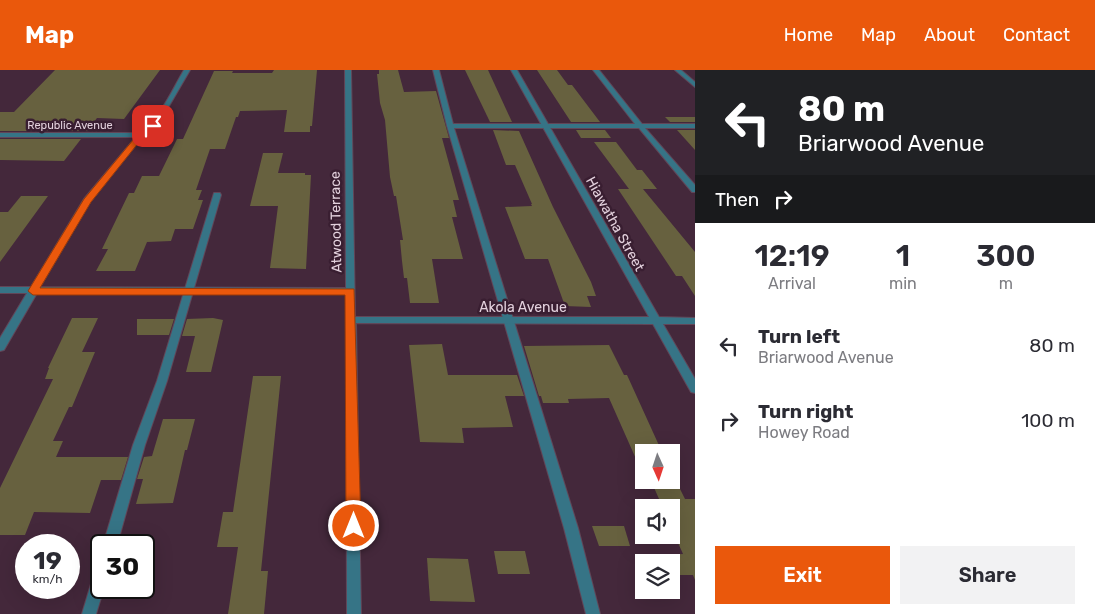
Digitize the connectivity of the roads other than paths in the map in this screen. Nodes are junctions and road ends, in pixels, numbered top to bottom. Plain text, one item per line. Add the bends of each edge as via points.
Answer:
1 (187, 70) edge
2 (348, 70) edge
3 (436, 70) edge
4 (514, 70) edge
5 (596, 70) edge
6 (678, 70) edge
7 (695, 86) edge
8 (545, 125) junction
9 (450, 126) junction
10 (641, 126) junction
11 (695, 126) edge
12 (0, 135) edge
13 (140, 135) junction
14 (695, 190) edge
15 (218, 195) dead end
16 (0, 290) edge
17 (33, 291) junction
18 (190, 291) junction
19 (350, 291) junction
20 (351, 320) junction
21 (508, 320) junction
22 (656, 321) junction
23 (695, 321) edge
24 (0, 347) edge
25 (695, 389) edge
26 (113, 534) edge
27 (94, 599) edge
28 (89, 614) edge
29 (354, 614) edge
30 (593, 614) edge

1 - 13 street via 160,117
2 - 19 street, Atwood Terrace
3 - 9 street
4 - 8 street, Hiawatha Street
5 - 10 street
6 - 7 street
8 - 9 street
8 - 10 street
8 - 22 street, Hiawatha Street
9 - 21 street
10 - 11 street
10 - 14 street
12 - 13 street, Republic Avenue
13 - 17 street via 87,201
15 - 18 street
16 - 17 street
17 - 18 street
17 - 24 street
18 - 19 street
18 - 26 street
19 - 20 street, Atwood Terrace
20 - 21 street, Akola Avenue
20 - 29 street, Atwood Terrace
21 - 22 street, Akola Avenue
21 - 30 street via 571,528
22 - 23 street, Akola Avenue
22 - 25 street, Hiawatha Street
27 - 28 street

